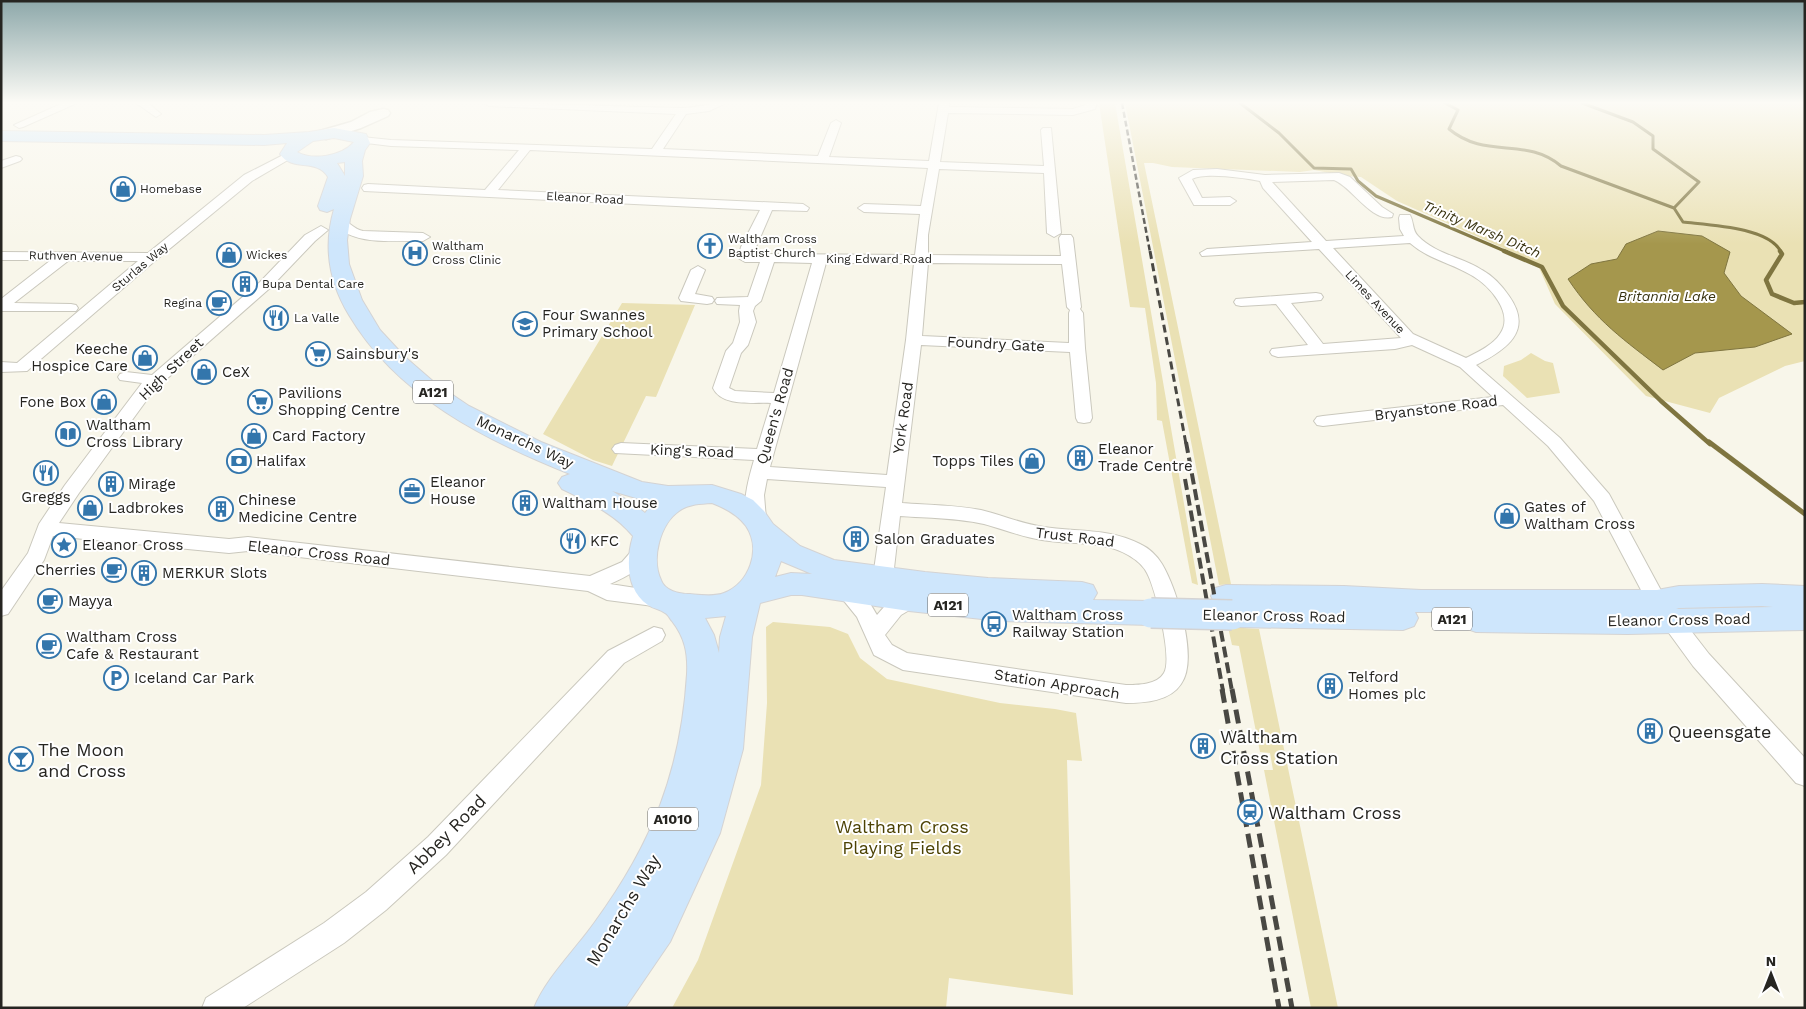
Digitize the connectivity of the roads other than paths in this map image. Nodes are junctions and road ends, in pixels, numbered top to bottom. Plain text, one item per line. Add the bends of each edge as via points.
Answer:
1 (278, 150) edge
2 (291, 150) edge
3 (350, 150) edge
4 (357, 150) edge
5 (524, 150) edge
6 (607, 150) edge
7 (826, 150) edge
8 (936, 150) edge
9 (1048, 150) edge
10 (656, 152) joint
11 (288, 154) junction
12 (16, 160) dead end
13 (822, 160) junction
14 (315, 161) junction
15 (1, 165) edge
16 (934, 165) junction
17 (1049, 170) junction
18 (262, 171) junction
19 (1265, 179) junction
20 (368, 188) dead end
21 (488, 194) junction
22 (1230, 201) dead end
23 (768, 206) junction
24 (803, 208) dead end
25 (864, 208) dead end
26 (927, 210) junction
27 (1387, 214) dead end
28 (1405, 218) dead end
29 (330, 226) junction
30 (923, 235) joint
31 (363, 236) junction
32 (423, 238) dead end
33 (1412, 239) junction
34 (1323, 245) junction
35 (337, 249) junction
36 (1207, 253) dead end
37 (1, 256) edge
38 (65, 256) junction
39 (151, 257) junction
40 (922, 258) junction
41 (768, 259) junction
42 (820, 259) junction
43 (1069, 260) junction
44 (698, 270) dead end
45 (1316, 297) dead end
46 (1280, 300) junction
47 (754, 301) junction
48 (1241, 302) dead end
49 (1, 306) edge
50 (71, 308) dead end
51 (914, 340) junction
52 (1412, 340) junction
53 (1077, 348) junction
54 (1318, 348) junction
55 (1278, 352) dead end
56 (1466, 364) junction
57 (1, 367) edge
58 (126, 377) dead end
59 (156, 380) junction
60 (781, 398) junction
61 (1507, 400) junction
62 (1084, 418) dead end
63 (1323, 421) dead end
64 (620, 448) dead end
65 (762, 463) junction
66 (894, 482) junction
67 (689, 495) junction
68 (891, 509) junction
69 (759, 525) junction
70 (46, 529) junction
71 (646, 544) junction
72 (883, 577) junction
73 (592, 584) junction
74 (846, 591) junction
75 (747, 595) junction
76 (1805, 597) edge
77 (908, 600) junction
78 (669, 602) junction
79 (1155, 604) junction
80 (1, 608) edge
81 (1664, 611) junction
82 (1805, 618) edge
83 (874, 633) junction
84 (654, 635) dead end
85 (1805, 775) edge
86 (216, 1008) edge
87 (555, 1008) edge
88 (598, 1008) edge

1 - 11 main road
2 - 11 main road
3 - 14 main road via 342,156
4 - 29 main road, Monarchs Way / A121 via 353,164 355,174
5 - 21 street
6 - 10 street
7 - 13 street
8 - 16 street
9 - 17 street
10 - 13 street
11 - 14 main road via 300,161
11 - 18 street, Sturlas Way
12 - 15 street
13 - 16 street
14 - 18 street, Sturlas Way
14 - 29 main road, Monarchs Way / A121 via 331,167 337,177
16 - 17 street
16 - 26 street
17 - 43 street via 1060,236
18 - 39 street, Sturlas Way via 210,206
19 - 22 street via 1217,173 1193,174 1185,178 1198,202
19 - 27 street via 1335,176 1346,180 1378,210
19 - 34 street, Limes Avenue
20 - 21 street, Eleanor Road
21 - 23 street, Eleanor Road
23 - 24 street, Eleanor Road
23 - 41 street, King Edward Road via 745,258
25 - 26 street
26 - 30 street
28 - 33 street via 1405,228
29 - 31 street
29 - 35 main road, Monarchs Way / A121
29 - 59 street, High Street via 310,238 265,286
29 - 71 main road, Monarchs Way / A121 via 322,265 326,286 346,327 389,381 426,409 485,444 621,506 637,520
30 - 40 street
31 - 32 street
31 - 35 street
33 - 34 street
33 - 56 street via 1432,252 1478,272 1496,289 1510,310 1512,322 1505,340
34 - 36 street
34 - 52 street, Limes Avenue
35 - 67 main road, Monarchs Way / A121 via 344,284 353,305 379,343 410,375 443,400 509,438 594,474 653,494
37 - 38 street, Ruthven Avenue
38 - 39 street, Ruthven Avenue
38 - 49 street
39 - 57 street, Sturlas Way via 21,368
40 - 42 street, King Edward Road
40 - 43 street, King Edward Road
40 - 51 street, York Road
41 - 42 street, King Edward Road
41 - 47 street
42 - 60 street, Queen's Road
43 - 53 street
44 - 47 street via 686,298
45 - 46 street
46 - 48 street
46 - 54 street
47 - 60 street via 746,309 748,322 721,388 733,396
49 - 50 street
51 - 53 street, Foundry Gate
51 - 66 street, York Road
52 - 54 street
52 - 56 street, Limes Avenue
53 - 62 street
54 - 55 street
56 - 61 street, Limes Avenue
58 - 59 street
59 - 70 street, High Street
60 - 65 street, Queen's Road
61 - 63 street, Bryanstone Road
61 - 81 street, Bryanstone Road via 1554,442 1602,498
64 - 65 street, King's Road
65 - 66 street, Queen's Road
65 - 69 street via 755,495
66 - 68 street, York Road
67 - 69 main road via 712,494 729,499 744,507
67 - 71 main road via 667,505 654,521
68 - 72 street, York Road
68 - 79 street, Trust Road via 980,517 1045,534 1122,544 1153,565 1160,578
69 - 72 main road, Eleanor Cross Road / A121 via 790,552 830,570
69 - 75 main road via 768,548 766,568
70 - 73 street, Eleanor Cross Road via 200,544 248,544 313,550
70 - 80 street, High Street via 37,555
71 - 73 street via 629,567
71 - 78 main road via 644,578 653,593
72 - 79 main road, Eleanor Cross Road / A121
73 - 78 street, Eleanor Cross Road via 607,592
74 - 75 main road, Eleanor Cross Road / A121 via 791,584
74 - 77 main road, Eleanor Cross Road / A121
74 - 83 street, Station Approach via 861,605
75 - 78 main road via 732,603 712,606
75 - 88 main road, Monarchs Way / A1010 via 736,637 726,749 701,833 656,928
76 - 81 main road, Eleanor Cross Road / A121 via 1697,597
77 - 79 main road, Eleanor Cross Road / A121 via 1000,609
77 - 83 street via 894,610
78 - 87 main road, Monarchs Way / A1010 via 696,628 701,643 703,672 693,761 672,822 648,875 593,962
79 - 81 main road, Eleanor Cross Road / A121, bridge via 1539,621
79 - 83 street, Station Approach via 1177,650 1178,664 1174,677 1148,694 1126,694 902,661 884,651
81 - 82 main road, Eleanor Cross Road / A121
81 - 85 street, Bryanstone Road via 1702,660
84 - 86 street, Abbey Road via 616,657 437,846 376,901 318,944

